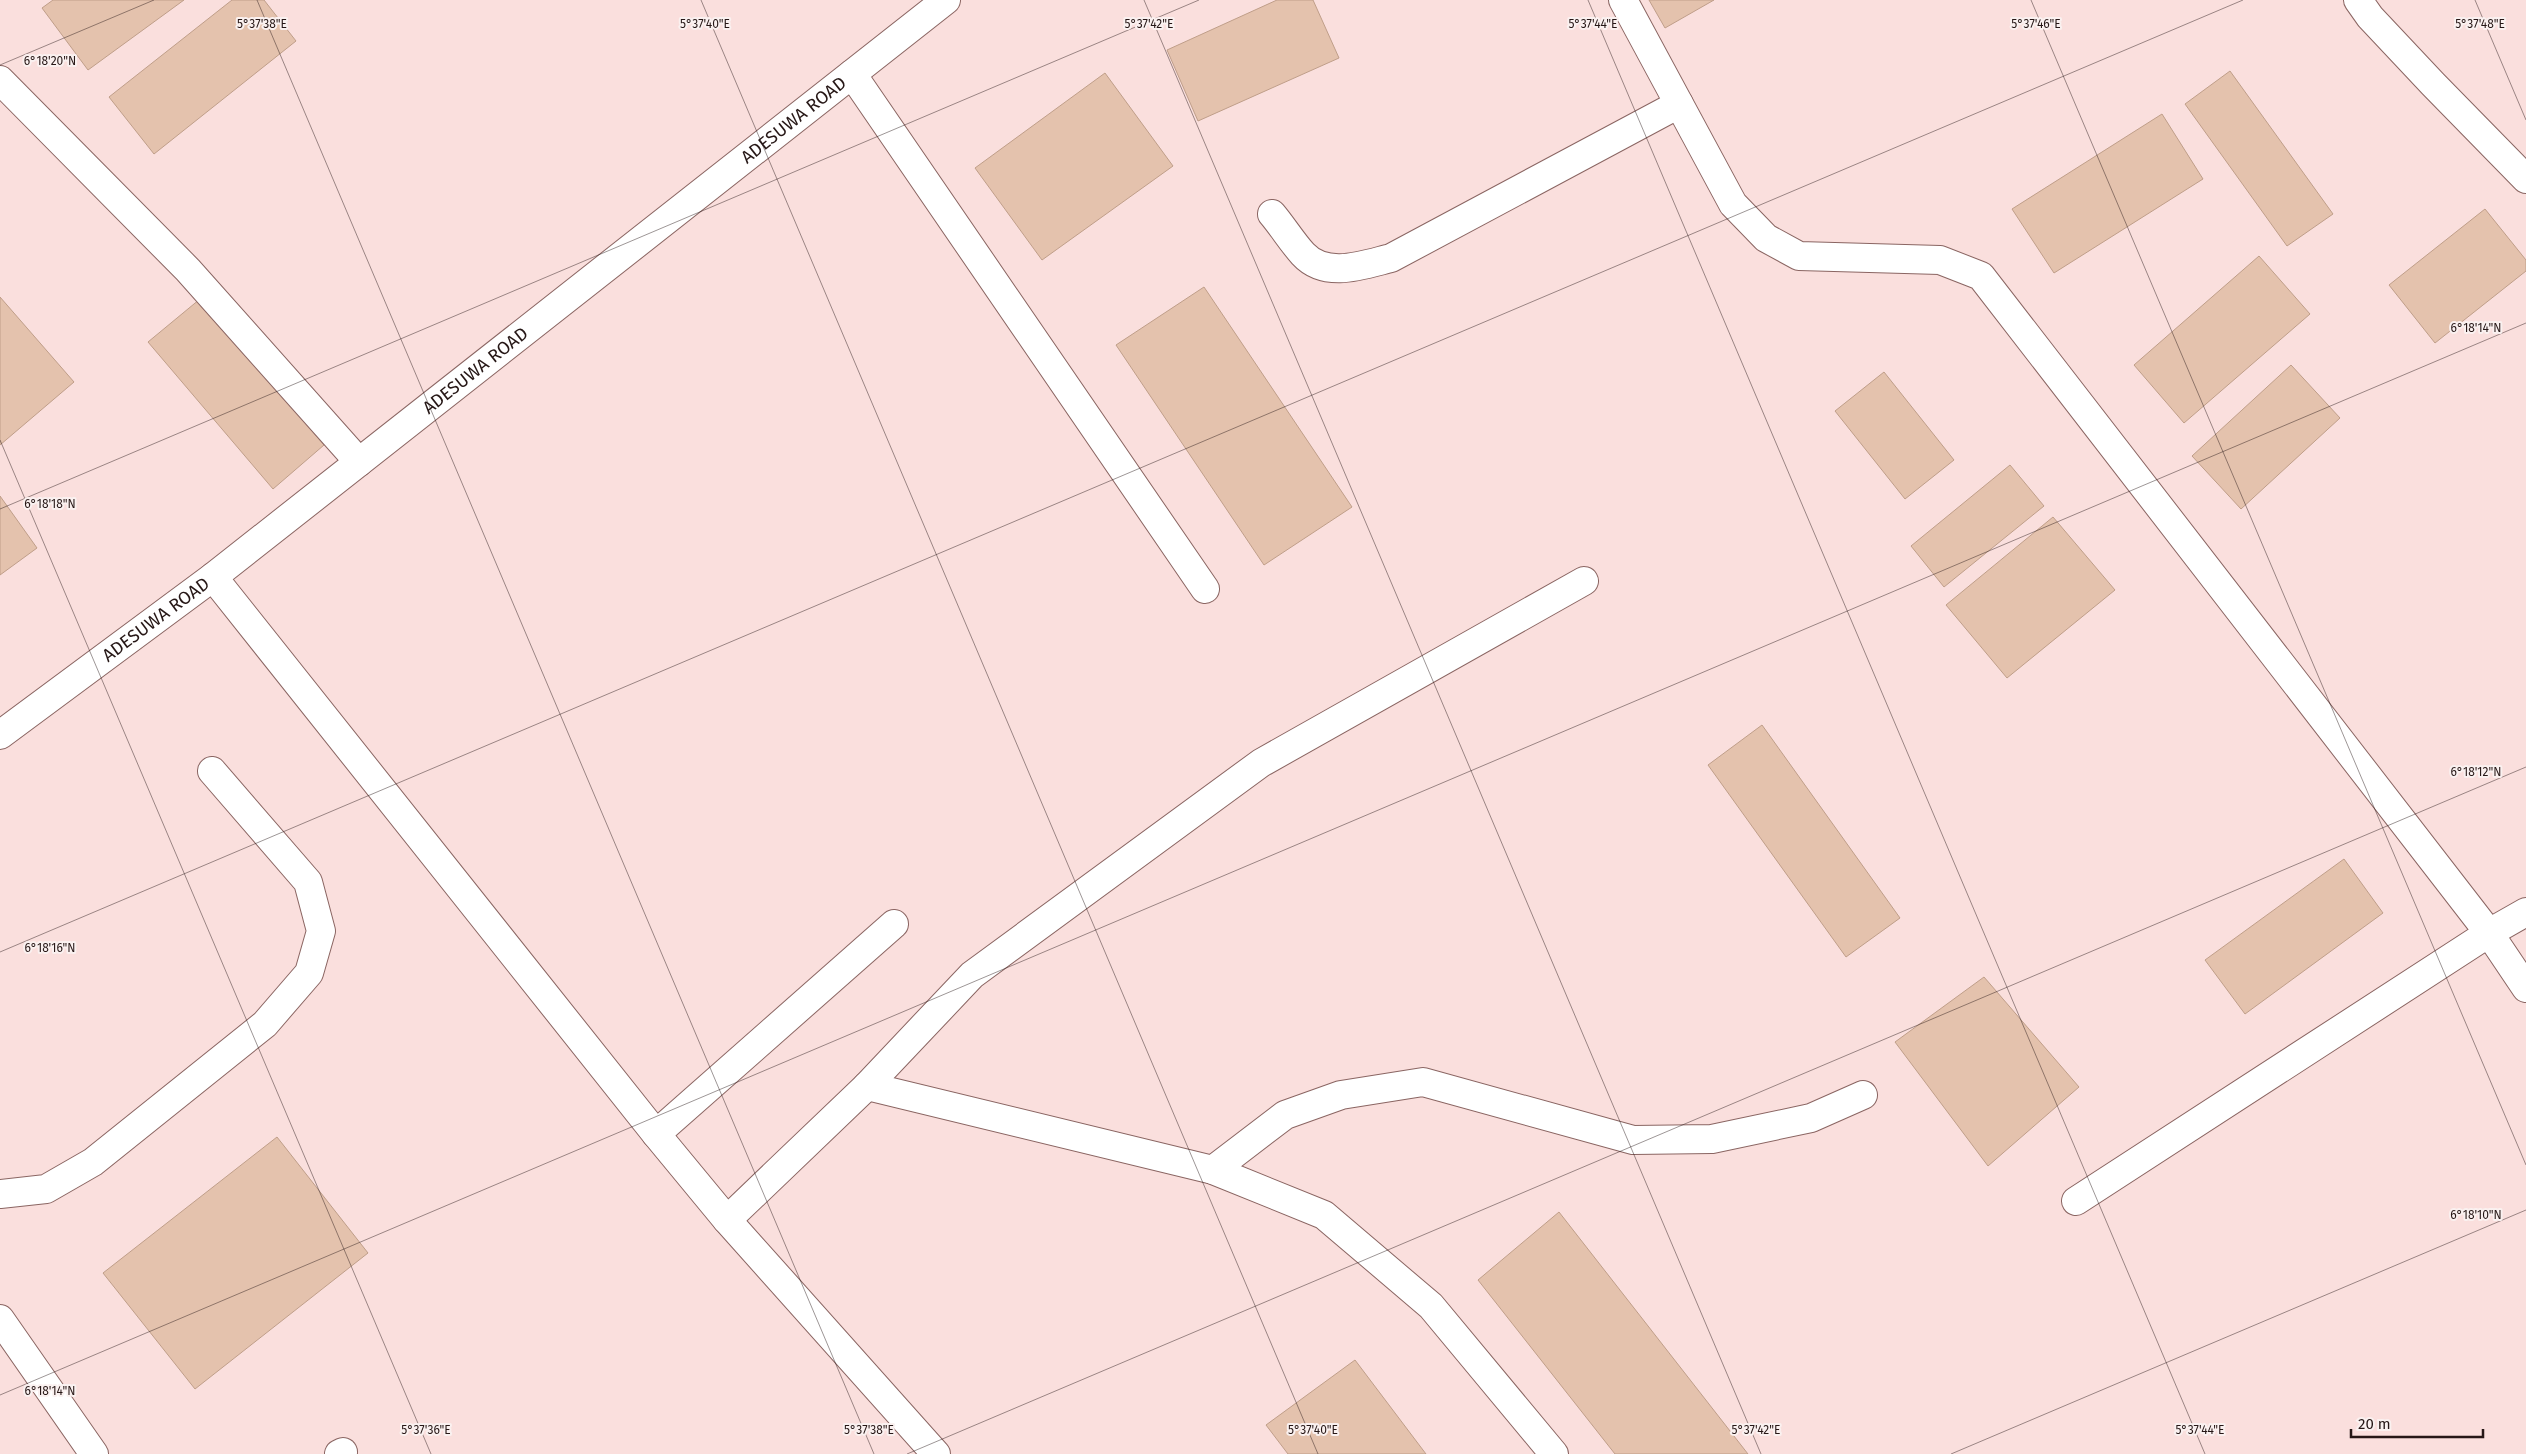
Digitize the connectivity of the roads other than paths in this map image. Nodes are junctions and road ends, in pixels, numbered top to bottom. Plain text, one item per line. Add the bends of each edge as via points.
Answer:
1 (946, 0) edge
2 (1623, 0) edge
3 (2358, 0) edge
4 (852, 74) junction
5 (0, 80) edge
6 (1679, 104) junction
7 (2526, 179) edge
8 (1272, 214) dead end
9 (359, 462) junction
10 (212, 577) junction
11 (1584, 581) dead end
12 (1205, 589) dead end
13 (0, 735) edge
14 (212, 771) dead end
15 (2526, 912) edge
16 (894, 924) dead end
17 (2489, 933) junction
18 (2526, 988) edge
19 (867, 1086) junction
20 (1863, 1095) dead end
21 (656, 1134) junction
22 (1213, 1170) junction
23 (0, 1194) edge
24 (2076, 1201) dead end
25 (727, 1220) junction
26 (0, 1319) edge
27 (94, 1454) edge
28 (936, 1454) edge
29 (1554, 1454) edge

1 - 4 street, ADESUWA ROAD
2 - 6 street
3 - 7 street via 2432,84
4 - 9 street, ADESUWA ROAD
4 - 12 street
5 - 9 street via 188,270
6 - 8 street via 1391,258 1357,267 1329,269 1304,256
6 - 17 street via 1733,204 1766,238 1799,256 1940,260 1980,276
9 - 10 street, ADESUWA ROAD
10 - 13 street, ADESUWA ROAD
10 - 21 street
11 - 19 street via 1261,763 972,975
14 - 23 street via 308,882 321,931 309,973 265,1024 93,1162 46,1189
15 - 17 street
16 - 21 street
17 - 18 street
17 - 24 street
19 - 22 street
19 - 25 street
20 - 22 street via 1811,1118 1712,1139 1634,1140 1423,1082 1340,1095 1285,1115
21 - 25 street
22 - 29 street via 1324,1215 1432,1306
25 - 28 street
26 - 27 street

